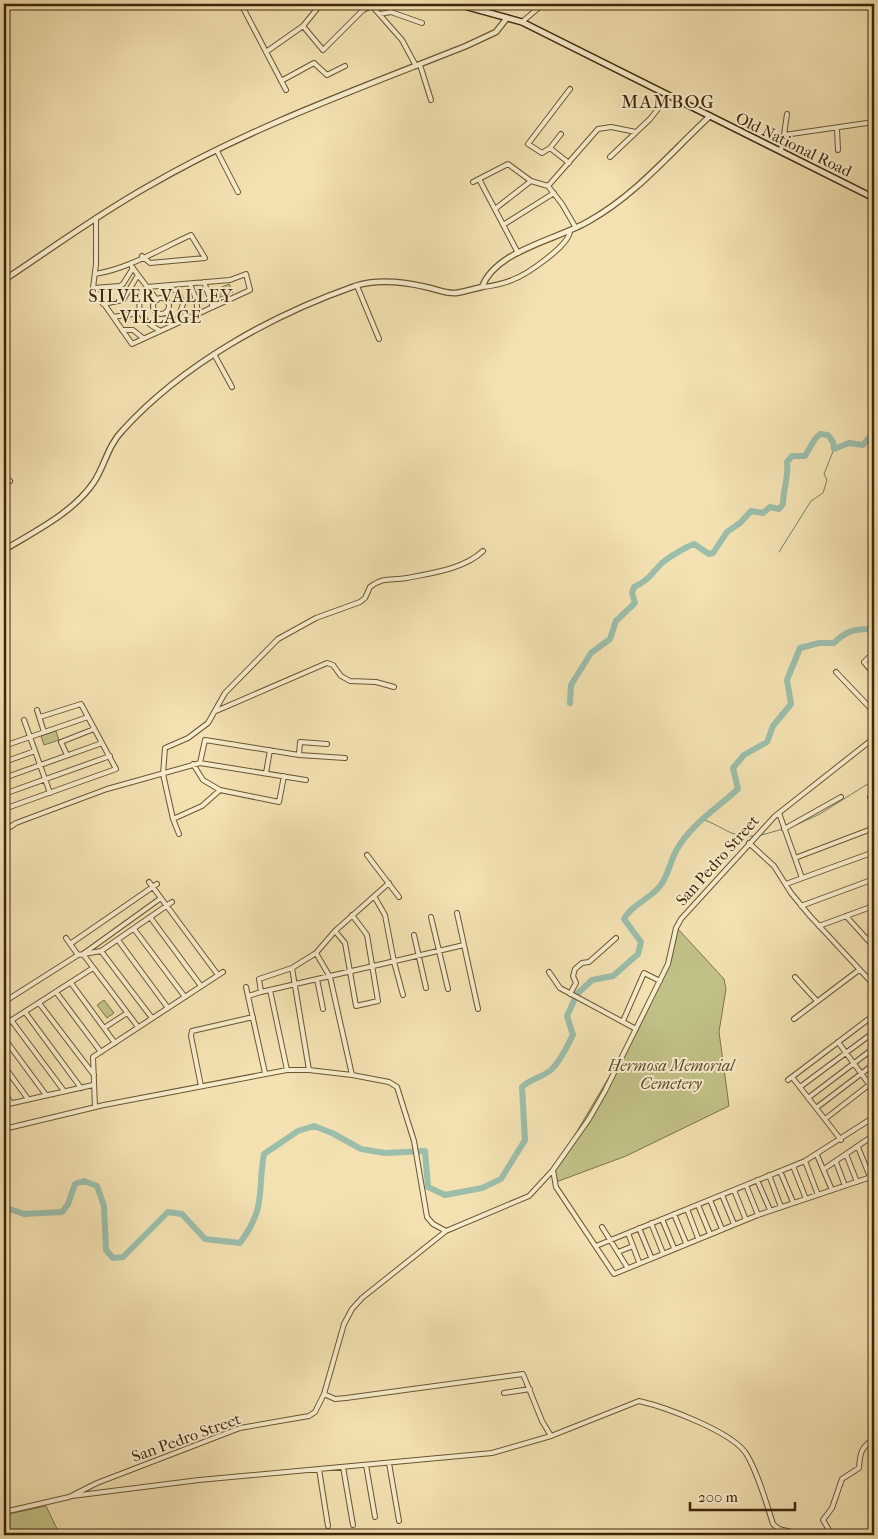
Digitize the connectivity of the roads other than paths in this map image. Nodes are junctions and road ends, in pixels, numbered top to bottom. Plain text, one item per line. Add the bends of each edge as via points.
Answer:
1 (241, 4) edge
2 (321, 4) edge
3 (457, 4) edge
4 (543, 4) edge
5 (380, 14) junction
6 (507, 18) junction
7 (522, 22) junction
8 (422, 23) dead end
9 (303, 26) junction
10 (266, 52) junction
11 (418, 65) junction
12 (345, 66) dead end
13 (281, 81) junction
14 (570, 88) dead end
15 (286, 90) dead end
16 (668, 96) junction
17 (431, 100) dead end
18 (787, 114) dead end
19 (710, 116) junction
20 (874, 122) edge
21 (837, 129) junction
22 (636, 132) junction
23 (561, 134) dead end
24 (784, 135) junction
25 (550, 148) junction
26 (781, 150) junction
27 (838, 150) dead end
28 (217, 151) junction
29 (610, 157) dead end
30 (569, 163) junction
31 (479, 179) junction
32 (531, 181) junction
33 (472, 182) dead end
34 (548, 186) junction
35 (238, 192) dead end
36 (554, 193) junction
37 (874, 198) edge
38 (495, 209) junction
39 (96, 218) junction
40 (503, 224) junction
41 (576, 228) junction
42 (570, 231) junction
43 (518, 253) junction
44 (142, 256) junction
45 (129, 263) junction
46 (133, 268) junction
47 (94, 274) junction
48 (138, 276) junction
49 (4, 280) edge
50 (204, 282) junction
51 (190, 284) junction
52 (166, 285) junction
53 (357, 286) junction
54 (147, 287) junction
55 (482, 287) junction
56 (93, 288) junction
57 (157, 300) junction
58 (104, 304) junction
59 (213, 307) junction
60 (166, 312) junction
61 (139, 313) junction
62 (198, 314) junction
63 (113, 318) junction
64 (176, 322) junction
65 (122, 330) junction
66 (158, 330) junction
67 (143, 338) junction
68 (379, 339) dead end
69 (214, 354) junction
70 (232, 388) dead end
71 (4, 476) edge
72 (10, 481) dead end
73 (4, 550) edge
74 (483, 551) dead end
75 (874, 659) edge
76 (836, 672) dead end
77 (874, 674) edge
78 (394, 687) dead end
79 (37, 710) dead end
80 (216, 711) junction
81 (874, 712) edge
82 (40, 717) junction
83 (88, 717) junction
84 (24, 720) dead end
85 (94, 729) junction
86 (44, 732) junction
87 (30, 737) junction
88 (874, 738) edge
89 (102, 743) junction
90 (327, 744) dead end
91 (4, 746) edge
92 (270, 750) junction
93 (35, 751) junction
94 (67, 755) junction
95 (299, 755) junction
96 (110, 756) junction
97 (345, 758) dead end
98 (4, 762) edge
99 (200, 763) junction
100 (193, 764) junction
101 (40, 765) junction
102 (266, 773) junction
103 (163, 774) junction
104 (284, 776) junction
105 (4, 778) edge
106 (45, 779) junction
107 (306, 780) dead end
108 (220, 790) junction
109 (50, 793) junction
110 (4, 794) edge
111 (874, 794) edge
112 (841, 797) dead end
113 (874, 807) edge
114 (4, 810) edge
115 (779, 813) junction
116 (173, 818) junction
117 (874, 828) edge
118 (784, 829) junction
119 (4, 831) edge
120 (179, 834) dead end
121 (749, 843) junction
122 (874, 854) edge
123 (368, 855) dead end
124 (795, 858) junction
125 (802, 878) junction
126 (874, 879) edge
127 (149, 882) dead end
128 (389, 883) junction
129 (157, 884) dead end
130 (786, 884) junction
131 (153, 887) junction
132 (374, 896) junction
133 (399, 897) dead end
134 (160, 898) junction
135 (172, 902) dead end
136 (167, 906) junction
137 (801, 906) junction
138 (868, 908) dead end
139 (457, 913) dead end
140 (352, 915) junction
141 (431, 916) dead end
142 (846, 916) junction
143 (150, 917) junction
144 (819, 926) junction
145 (134, 929) junction
146 (335, 931) junction
147 (414, 935) dead end
148 (66, 938) dead end
149 (616, 938) dead end
150 (118, 940) junction
151 (70, 944) junction
152 (464, 946) junction
153 (874, 947) edge
154 (101, 951) junction
155 (439, 951) junction
156 (316, 953) junction
157 (81, 954) junction
158 (418, 956) junction
159 (394, 962) junction
160 (372, 967) junction
161 (93, 968) junction
162 (292, 968) junction
163 (860, 970) junction
164 (223, 972) dead end
165 (349, 972) junction
166 (549, 972) dead end
167 (218, 975) junction
168 (330, 977) junction
169 (795, 977) dead end
170 (318, 979) junction
171 (660, 982) junction
172 (70, 983) junction
173 (293, 985) junction
174 (874, 985) edge
175 (201, 986) junction
176 (246, 987) dead end
177 (426, 988) dead end
178 (270, 990) junction
179 (448, 990) dead end
180 (56, 992) junction
181 (261, 992) junction
182 (403, 995) dead end
183 (572, 995) junction
184 (248, 996) junction
185 (185, 997) junction
186 (4, 1002) edge
187 (817, 1002) junction
188 (39, 1003) junction
189 (168, 1008) junction
190 (323, 1009) dead end
191 (478, 1009) dead end
192 (24, 1012) junction
193 (127, 1013) junction
194 (874, 1015) edge
195 (252, 1017) junction
196 (152, 1018) junction
197 (794, 1019) dead end
198 (11, 1020) junction
199 (623, 1021) junction
200 (4, 1025) edge
201 (104, 1028) junction
202 (138, 1028) junction
203 (636, 1029) junction
204 (874, 1032) edge
205 (4, 1038) edge
206 (838, 1042) junction
207 (115, 1043) junction
208 (874, 1048) edge
209 (101, 1052) junction
210 (846, 1053) junction
211 (853, 1064) junction
212 (874, 1064) edge
213 (4, 1066) edge
214 (287, 1070) junction
215 (309, 1070) junction
216 (265, 1073) junction
217 (861, 1074) junction
218 (94, 1075) junction
219 (352, 1075) junction
220 (874, 1081) edge
221 (93, 1085) junction
222 (869, 1085) junction
223 (201, 1086) junction
224 (800, 1087) junction
225 (81, 1088) junction
226 (64, 1091) junction
227 (874, 1092) edge
228 (4, 1093) edge
229 (46, 1095) junction
230 (808, 1098) junction
231 (28, 1099) junction
232 (11, 1103) junction
233 (4, 1104) edge
234 (95, 1107) junction
235 (816, 1108) junction
236 (874, 1117) edge
237 (824, 1119) junction
238 (4, 1129) edge
239 (874, 1135) edge
240 (841, 1140) junction
241 (858, 1147) junction
242 (846, 1154) junction
243 (817, 1155) junction
244 (804, 1162) junction
245 (836, 1162) junction
246 (793, 1166) junction
247 (824, 1169) junction
248 (553, 1170) junction
249 (780, 1171) junction
250 (768, 1175) junction
251 (872, 1177) edge
252 (758, 1180) junction
253 (857, 1182) junction
254 (746, 1185) junction
255 (845, 1186) junction
256 (734, 1190) junction
257 (832, 1190) junction
258 (722, 1195) junction
259 (818, 1195) junction
260 (806, 1198) junction
261 (710, 1200) junction
262 (793, 1202) junction
263 (698, 1205) junction
264 (782, 1207) junction
265 (686, 1209) junction
266 (770, 1210) junction
267 (674, 1214) junction
268 (758, 1214) junction
269 (662, 1219) junction
270 (746, 1220) junction
271 (651, 1223) junction
272 (734, 1224) junction
273 (602, 1227) dead end
274 (639, 1228) junction
275 (722, 1229) junction
276 (446, 1231) junction
277 (628, 1233) junction
278 (710, 1234) junction
279 (698, 1238) junction
280 (610, 1240) junction
281 (686, 1243) junction
282 (596, 1246) junction
283 (633, 1246) junction
284 (674, 1248) junction
285 (618, 1252) junction
286 (663, 1253) junction
287 (651, 1258) junction
288 (639, 1262) junction
289 (627, 1267) junction
290 (530, 1389) junction
291 (504, 1393) dead end
292 (324, 1394) junction
293 (551, 1436) junction
294 (874, 1439) edge
295 (389, 1463) junction
296 (366, 1465) junction
297 (343, 1467) junction
298 (319, 1469) junction
299 (69, 1497) junction
300 (4, 1512) edge
301 (375, 1517) dead end
302 (399, 1521) dead end
303 (353, 1525) dead end
304 (328, 1526) dead end
305 (803, 1535) edge
306 (832, 1535) edge

1 - 10 street
2 - 9 street
3 - 6 main road, Old National Road
4 - 7 street
5 - 8 street via 390,12
5 - 9 street via 369,6 323,50
5 - 11 street
6 - 7 main road, Old National Road
6 - 11 street via 496,32
7 - 16 main road, Old National Road
9 - 10 street
10 - 13 street
11 - 17 street
11 - 28 street via 271,125
12 - 13 street via 327,75 314,63
13 - 15 street
14 - 25 street via 528,144 542,153
16 - 19 main road, Old National Road
16 - 22 street
18 - 24 street
19 - 26 main road, Old National Road
19 - 41 street via 644,180 592,220
20 - 21 street
21 - 24 street
21 - 27 street
22 - 29 street
22 - 30 street via 601,127
23 - 25 street
24 - 26 street
25 - 30 street
26 - 37 main road, Old National Road
28 - 35 street
28 - 39 street via 148,186
30 - 34 street
31 - 32 street via 508,164
31 - 33 street
31 - 38 street
32 - 34 street
32 - 38 street
34 - 36 street
36 - 40 street
36 - 41 street
38 - 40 street
39 - 47 street
39 - 49 street
40 - 43 street
41 - 42 street
42 - 43 street
42 - 55 street via 558,249 518,278
43 - 55 street via 492,269
44 - 44 street via 150,263 205,258 191,235
44 - 45 street
45 - 46 street
45 - 47 street via 113,271
46 - 48 street
46 - 56 street via 120,286
47 - 56 street
48 - 54 street
48 - 58 street via 123,300
50 - 51 street
50 - 59 street
50 - 59 street via 230,280 245,273 250,290
51 - 52 street
51 - 62 street
52 - 54 street
52 - 64 street via 173,288 183,304
53 - 55 street via 389,282 456,293
53 - 68 street
53 - 69 street via 285,316
54 - 57 street
54 - 61 street via 139,300
56 - 58 street
57 - 60 street via 168,303
57 - 60 street via 155,311
58 - 63 street
59 - 62 street
60 - 64 street
61 - 63 street
61 - 66 street
62 - 64 street
63 - 65 street
64 - 66 street
65 - 67 street via 133,330
65 - 67 street via 132,344
66 - 67 street
69 - 70 street
69 - 73 street via 132,420 109,449 95,481 71,506
71 - 72 street
74 - 80 street via 472,560 453,567 385,579 370,587 360,602 285,633 229,689
75 - 77 street via 868,658 864,662
76 - 81 street
78 - 80 street via 376,682 350,681 327,663
79 - 82 street
80 - 103 street via 201,729 165,748
82 - 83 street via 80,704
82 - 86 street
83 - 85 street
83 - 86 street
84 - 87 street
85 - 89 street
85 - 94 street via 61,742
86 - 87 street
87 - 91 street
87 - 93 street
88 - 115 street, San Pedro Street
89 - 94 street
89 - 96 street
90 - 95 street via 300,742
92 - 95 street
92 - 99 street via 205,740
92 - 102 street
93 - 98 street
93 - 101 street
94 - 101 street
95 - 97 street
96 - 106 street
96 - 109 street via 116,768
99 - 100 street
99 - 102 street
100 - 103 street
100 - 108 street via 203,780
101 - 105 street
101 - 106 street
102 - 104 street
103 - 116 street
103 - 119 street via 107,789 16,823
104 - 107 street
104 - 108 street via 279,802
106 - 109 street
106 - 110 street
108 - 116 street via 202,806
109 - 114 street
111 - 113 street via 870,796
112 - 118 street
115 - 118 street
115 - 121 street, San Pedro Street
116 - 120 street
117 - 124 street
118 - 124 street
121 - 130 street via 774,866
121 - 171 street, San Pedro Street via 681,919
122 - 125 street
123 - 128 street
124 - 125 street
125 - 130 street
126 - 137 street
127 - 131 street
128 - 132 street
128 - 133 street
129 - 131 street
130 - 137 street
131 - 134 street
131 - 151 street
132 - 140 street
132 - 159 street via 385,915
134 - 136 street
134 - 157 street
135 - 136 street
136 - 143 street
136 - 167 street
137 - 144 street
138 - 142 street
139 - 152 street
140 - 146 street
140 - 160 street via 367,935
141 - 155 street
142 - 144 street
142 - 153 street
143 - 145 street
143 - 175 street
144 - 163 street
145 - 150 street
145 - 185 street
146 - 156 street
146 - 165 street via 345,943
147 - 158 street
148 - 151 street
149 - 183 street via 589,962 582,962 575,969 576,983
150 - 154 street
150 - 189 street
151 - 157 street
152 - 155 street
152 - 191 street
154 - 157 street
154 - 196 street
155 - 158 street
155 - 179 street
156 - 162 street
156 - 168 street
157 - 161 street
157 - 186 street
158 - 159 street
158 - 177 street
159 - 160 street
159 - 182 street
160 - 165 street
160 - 165 street via 378,1001 356,1006
161 - 172 street
161 - 193 street
162 - 173 street
162 - 181 street via 259,979
163 - 174 street
163 - 187 street
164 - 167 street
165 - 168 street
166 - 183 street via 560,988
167 - 175 street
168 - 170 street
168 - 219 street
169 - 187 street
170 - 173 street
170 - 190 street
171 - 199 street via 644,973
171 - 203 street, San Pedro Street
172 - 180 street
172 - 201 street
173 - 178 street
173 - 215 street
175 - 185 street
176 - 184 street
178 - 181 street
178 - 214 street
180 - 188 street
180 - 209 street
181 - 184 street
183 - 199 street
184 - 195 street
185 - 189 street
187 - 197 street
188 - 192 street
188 - 218 street
189 - 196 street
192 - 198 street
192 - 225 street
193 - 201 street
193 - 202 street
194 - 206 street
195 - 216 street
195 - 223 street via 192,1031
196 - 202 street
198 - 200 street
198 - 226 street
199 - 203 street
201 - 207 street
202 - 207 street
203 - 248 street, San Pedro Street via 589,1119
204 - 210 street
205 - 229 street
206 - 210 street
206 - 224 street via 790,1079
207 - 209 street
208 - 211 street
209 - 218 street via 93,1057
210 - 211 street
210 - 224 street
211 - 217 street
211 - 230 street
212 - 217 street
213 - 231 street
214 - 215 street
214 - 216 street
215 - 219 street
216 - 223 street
217 - 222 street
217 - 235 street
218 - 221 street
219 - 276 street via 397,1087 414,1141 427,1217
220 - 222 street
221 - 225 street
221 - 234 street
222 - 227 street
222 - 237 street
223 - 234 street
224 - 230 street
225 - 226 street
226 - 229 street
228 - 232 street
229 - 231 street
230 - 235 street
231 - 232 street
232 - 233 street
234 - 238 street
235 - 237 street
236 - 240 street
237 - 240 street
239 - 241 street
240 - 243 street
241 - 242 street
241 - 251 street
242 - 245 street
242 - 253 street
243 - 244 street
243 - 247 street
244 - 246 street
244 - 259 street
245 - 247 street
245 - 255 street
246 - 249 street
246 - 260 street
247 - 257 street
248 - 276 street, San Pedro Street via 529,1196
248 - 282 street via 556,1187
249 - 250 street
249 - 262 street
250 - 252 street
250 - 264 street
251 - 253 street
252 - 254 street
252 - 266 street
253 - 255 street
254 - 256 street
254 - 268 street
255 - 257 street
256 - 258 street
256 - 270 street
257 - 259 street
258 - 261 street
258 - 272 street
259 - 260 street
260 - 262 street
261 - 263 street
261 - 275 street
262 - 264 street
263 - 265 street
263 - 278 street
264 - 266 street
265 - 267 street
265 - 279 street
266 - 268 street
267 - 269 street
267 - 281 street
268 - 270 street
269 - 271 street
269 - 284 street
270 - 272 street
271 - 274 street
271 - 286 street
272 - 275 street
273 - 280 street
274 - 277 street
274 - 287 street
275 - 278 street
276 - 292 street, San Pedro Street via 352,1309 344,1324
277 - 280 street
277 - 283 street
278 - 279 street
279 - 281 street
280 - 282 street
280 - 285 street
281 - 284 street
282 - 289 street via 614,1274
283 - 285 street
283 - 288 street
284 - 286 street
285 - 289 street
286 - 287 street
287 - 288 street
288 - 289 street
290 - 291 street
290 - 292 street via 524,1374 346,1398 335,1399
290 - 293 street
292 - 299 street, San Pedro Street via 309,1416 240,1428 97,1482
293 - 295 street via 492,1453
293 - 305 street via 639,1401 723,1432 747,1455 773,1524 779,1529
294 - 306 street via 860,1452 859,1468 842,1479 832,1508 822,1520
295 - 296 street
295 - 302 street
296 - 297 street
296 - 301 street
297 - 298 street
297 - 303 street
298 - 299 street
298 - 304 street
299 - 300 street, San Pedro Street

